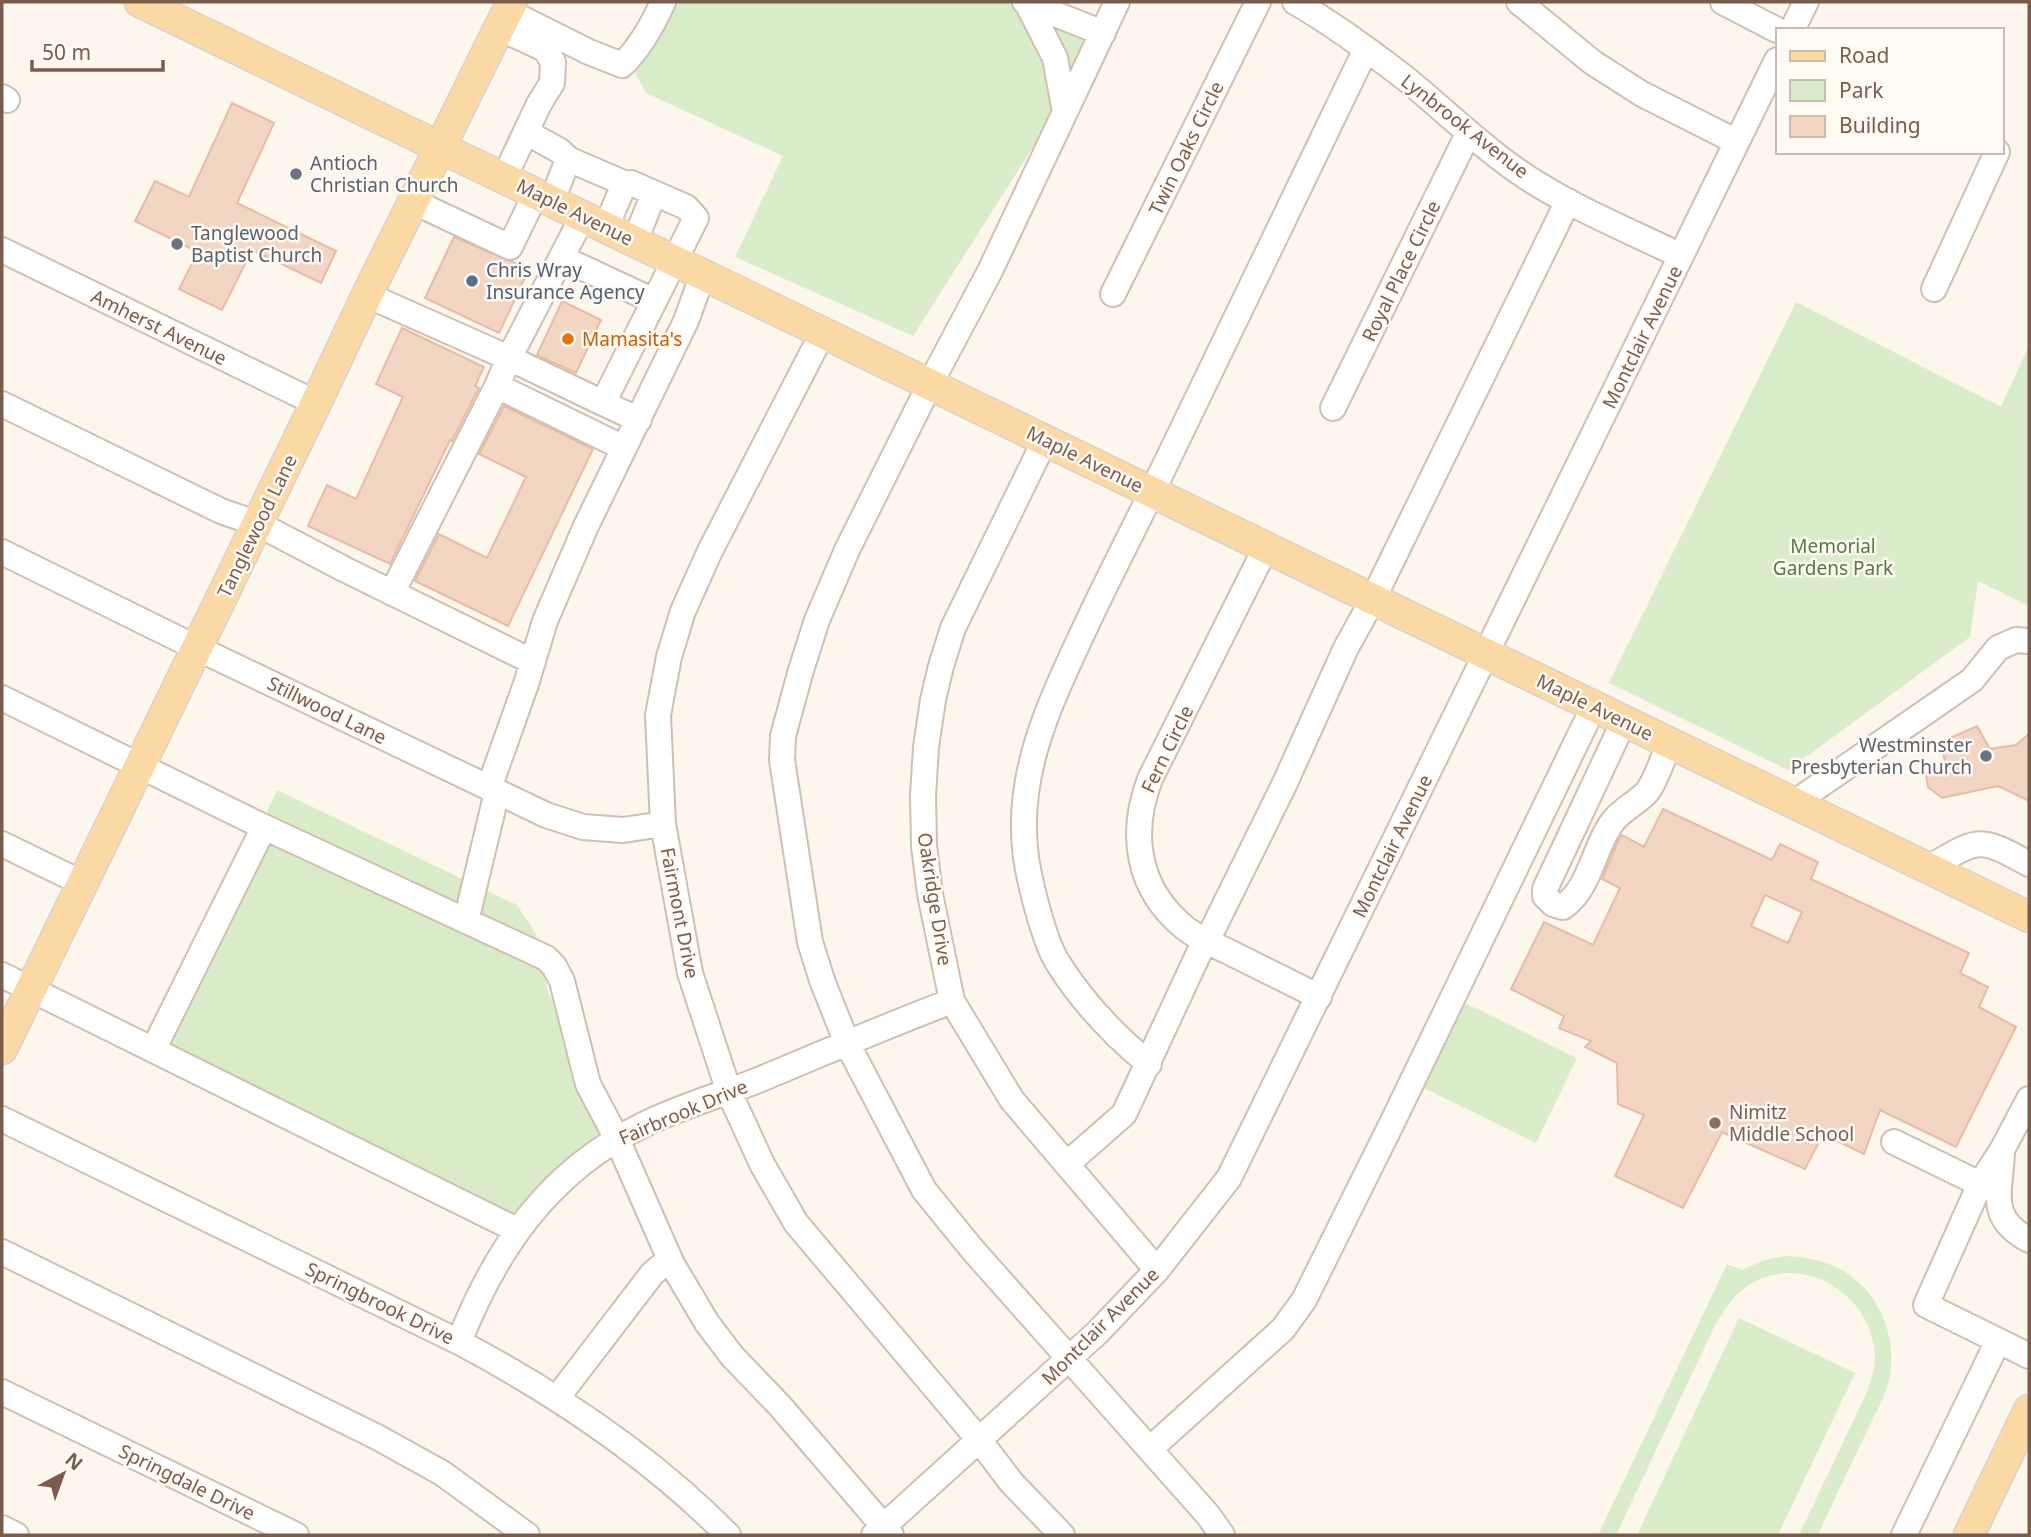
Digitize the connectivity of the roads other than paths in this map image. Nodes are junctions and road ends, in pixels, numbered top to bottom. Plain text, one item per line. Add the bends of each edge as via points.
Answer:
1 (140, 2) edge
2 (663, 2) edge
3 (1026, 2) edge
4 (1118, 2) edge
5 (1258, 2) edge
6 (1295, 2) edge
7 (1519, 2) edge
8 (1723, 2) edge
9 (1806, 2) edge
10 (506, 14) edge
11 (1793, 28) edge
12 (1776, 29) edge
13 (1102, 33) junction
14 (1366, 49) junction
15 (1776, 62) edge
16 (1065, 112) junction
17 (526, 132) junction
18 (1468, 134) junction
19 (1737, 142) junction
20 (441, 147) junction
21 (1996, 154) edge
22 (568, 159) junction
23 (504, 178) junction
24 (626, 184) junction
25 (654, 193) junction
26 (544, 197) junction
27 (1568, 201) junction
28 (414, 202) junction
29 (594, 221) junction
30 (635, 241) junction
31 (2, 250) edge
32 (1681, 256) junction
33 (562, 258) junction
34 (675, 261) junction
35 (704, 274) junction
36 (1934, 289) dead end
37 (1113, 294) dead end
38 (367, 295) junction
39 (654, 300) junction
40 (824, 332) junction
41 (509, 358) junction
42 (930, 384) junction
43 (497, 386) junction
44 (603, 403) junction
45 (2, 404) edge
46 (316, 404) junction
47 (1333, 408) dead end
48 (639, 419) junction
49 (1045, 440) junction
50 (624, 448) junction
51 (1152, 492) junction
52 (258, 524) junction
53 (1266, 547) junction
54 (2, 552) edge
55 (392, 593) junction
56 (1373, 599) junction
57 (2029, 641) edge
58 (197, 648) junction
59 (1486, 654) junction
60 (533, 662) junction
61 (2, 698) edge
62 (1594, 706) junction
63 (1625, 721) junction
64 (1670, 743) junction
65 (140, 765) junction
66 (493, 790) junction
67 (1794, 803) junction
68 (663, 824) junction
69 (264, 827) junction
70 (2, 844) edge
71 (2029, 864) edge
72 (1928, 868) junction
73 (82, 883) junction
74 (2029, 917) edge
75 (466, 921) junction
76 (1206, 941) junction
77 (2, 975) edge
78 (31, 989) junction
79 (1319, 996) junction
80 (952, 1001) junction
81 (847, 1044) junction
82 (2, 1049) edge
83 (153, 1050) junction
84 (1149, 1064) junction
85 (729, 1092) junction
86 (2029, 1099) edge
87 (2, 1118) edge
88 (617, 1139) junction
89 (1894, 1142) dead end
90 (2002, 1150) junction
91 (1067, 1164) junction
92 (1980, 1184) junction
93 (517, 1230) junction
94 (2029, 1240) edge
95 (2, 1252) edge
96 (672, 1264) junction
97 (1157, 1270) junction
98 (1998, 1341) junction
99 (459, 1342) junction
100 (2029, 1356) edge
101 (1070, 1358) junction
102 (2, 1392) edge
103 (557, 1398) junction
104 (2029, 1410) edge
105 (980, 1441) junction
106 (1150, 1449) junction
107 (2, 1528) edge
108 (883, 1532) edge
109 (16, 1535) edge
110 (296, 1535) edge
111 (527, 1535) edge
112 (728, 1535) edge
113 (1062, 1535) edge
114 (1222, 1535) edge
115 (1904, 1535) edge
116 (1969, 1535) edge

1 - 20 main road, Maple Avenue
2 - 10 street via 622,65
3 - 13 street
3 - 16 street via 1055,58
4 - 13 street
5 - 37 street, Twin Oaks Circle
6 - 14 street, Lynbrook Avenue
7 - 19 street via 1592,62 1642,94
8 - 12 street
9 - 11 street
10 - 17 street via 554,62 552,83
10 - 20 main road, Tanglewood Lane
13 - 16 street
14 - 18 street, Lynbrook Avenue
14 - 51 street
15 - 19 street, Montclair Avenue
16 - 42 street via 990,271
17 - 22 street
17 - 23 street
18 - 27 street, Lynbrook Avenue
18 - 47 street, Royal Place Circle
19 - 32 street, Montclair Avenue
20 - 23 main road, Maple Avenue
20 - 28 main road, Tanglewood Lane
21 - 36 street
22 - 24 street
22 - 26 street
23 - 26 main road, Maple Avenue
24 - 25 street
24 - 29 street
25 - 30 street
25 - 34 street via 686,207 696,218
26 - 28 street via 510,247
26 - 29 main road, Maple Avenue
27 - 32 street, Lynbrook Avenue
27 - 56 street
28 - 38 main road, Tanglewood Lane
29 - 30 main road, Maple Avenue
29 - 33 street
30 - 34 main road, Maple Avenue
31 - 46 street, Amherst Avenue
32 - 59 street, Montclair Avenue
33 - 39 street
33 - 41 street
34 - 35 main road, Maple Avenue
34 - 39 street
35 - 40 main road, Maple Avenue
35 - 48 street
38 - 41 street
38 - 46 main road, Tanglewood Lane
39 - 44 street
40 - 42 main road, Maple Avenue
40 - 68 street, Fairmont Drive via 683,611 668,657 658,715
41 - 43 street
41 - 44 street
42 - 49 main road, Maple Avenue
42 - 81 street via 817,620 783,736 782,760 810,942
43 - 50 street
43 - 55 street
44 - 48 street
45 - 52 street via 221,511
46 - 52 main road, Tanglewood Lane
48 - 50 street
49 - 51 main road, Maple Avenue
49 - 80 street, Oakridge Drive via 953,628 933,700 923,796 924,846
50 - 60 street via 545,621
51 - 53 main road, Maple Avenue
51 - 84 street via 1066,667 1034,745 1025,804 1025,849 1041,922 1056,961 1126,1045
52 - 55 street
52 - 58 main road, Tanglewood Lane
53 - 56 main road, Maple Avenue
53 - 76 street, Fern Circle via 1150,779 1138,819 1141,861 1158,899
54 - 58 street, Stillwood Lane
55 - 60 street
56 - 59 main road, Maple Avenue
56 - 76 street
57 - 67 street via 2016,640 1998,648 1972,680
58 - 65 main road, Tanglewood Lane
58 - 66 street, Stillwood Lane
59 - 62 main road, Maple Avenue
59 - 79 street, Montclair Avenue
60 - 66 street
61 - 65 street
62 - 63 main road, Maple Avenue
62 - 106 street via 1304,1300 1283,1329
63 - 64 main road, Maple Avenue
63 - 64 street via 1545,888 1545,896 1553,904 1563,907 1570,902 1609,825 1648,790
64 - 67 main road, Maple Avenue
65 - 69 street
65 - 73 main road, Tanglewood Lane
66 - 68 street, Stillwood Lane via 583,827 623,830
66 - 75 street
67 - 72 main road, Maple Avenue
68 - 85 street, Fairmont Drive via 690,973
69 - 75 street
69 - 83 street
70 - 73 street
71 - 72 street via 1995,846 1977,844
72 - 74 main road, Maple Avenue
73 - 78 main road, Tanglewood Lane
75 - 88 street via 554,966 562,981 588,1084
76 - 79 street, Fern Circle
76 - 84 street
77 - 78 street
78 - 82 main road, Tanglewood Lane
78 - 83 street
79 - 97 street, Montclair Avenue via 1229,1178
80 - 81 street, Fairbrook Drive
80 - 91 street, Oakridge Drive via 1012,1100
81 - 85 street, Fairbrook Drive
81 - 101 street via 924,1190
83 - 93 street
84 - 91 street via 1124,1114
85 - 88 street, Fairbrook Drive
85 - 105 street, Fairmont Drive via 796,1223
86 - 90 street
87 - 99 street, Springbrook Drive
88 - 93 street, Fairbrook Drive via 556,1186
88 - 96 street
89 - 92 street
90 - 92 street
90 - 94 street via 1997,1202 2004,1219
91 - 97 street, Oakridge Drive
92 - 98 street via 1926,1305
93 - 99 street, Fairbrook Drive via 490,1272
95 - 111 street via 377,1437 442,1473
96 - 103 street via 652,1274
96 - 108 street via 732,1356
97 - 101 street, Montclair Avenue
98 - 100 street
98 - 115 street
99 - 103 street, Springbrook Drive
101 - 105 street, Montclair Avenue
101 - 106 street
102 - 110 street, Springdale Drive
103 - 112 street, Springbrook Drive via 606,1430 691,1498
104 - 116 main road
105 - 108 street, Montclair Avenue
105 - 113 street, Fairmont Drive via 1011,1482
106 - 114 street
107 - 109 street

